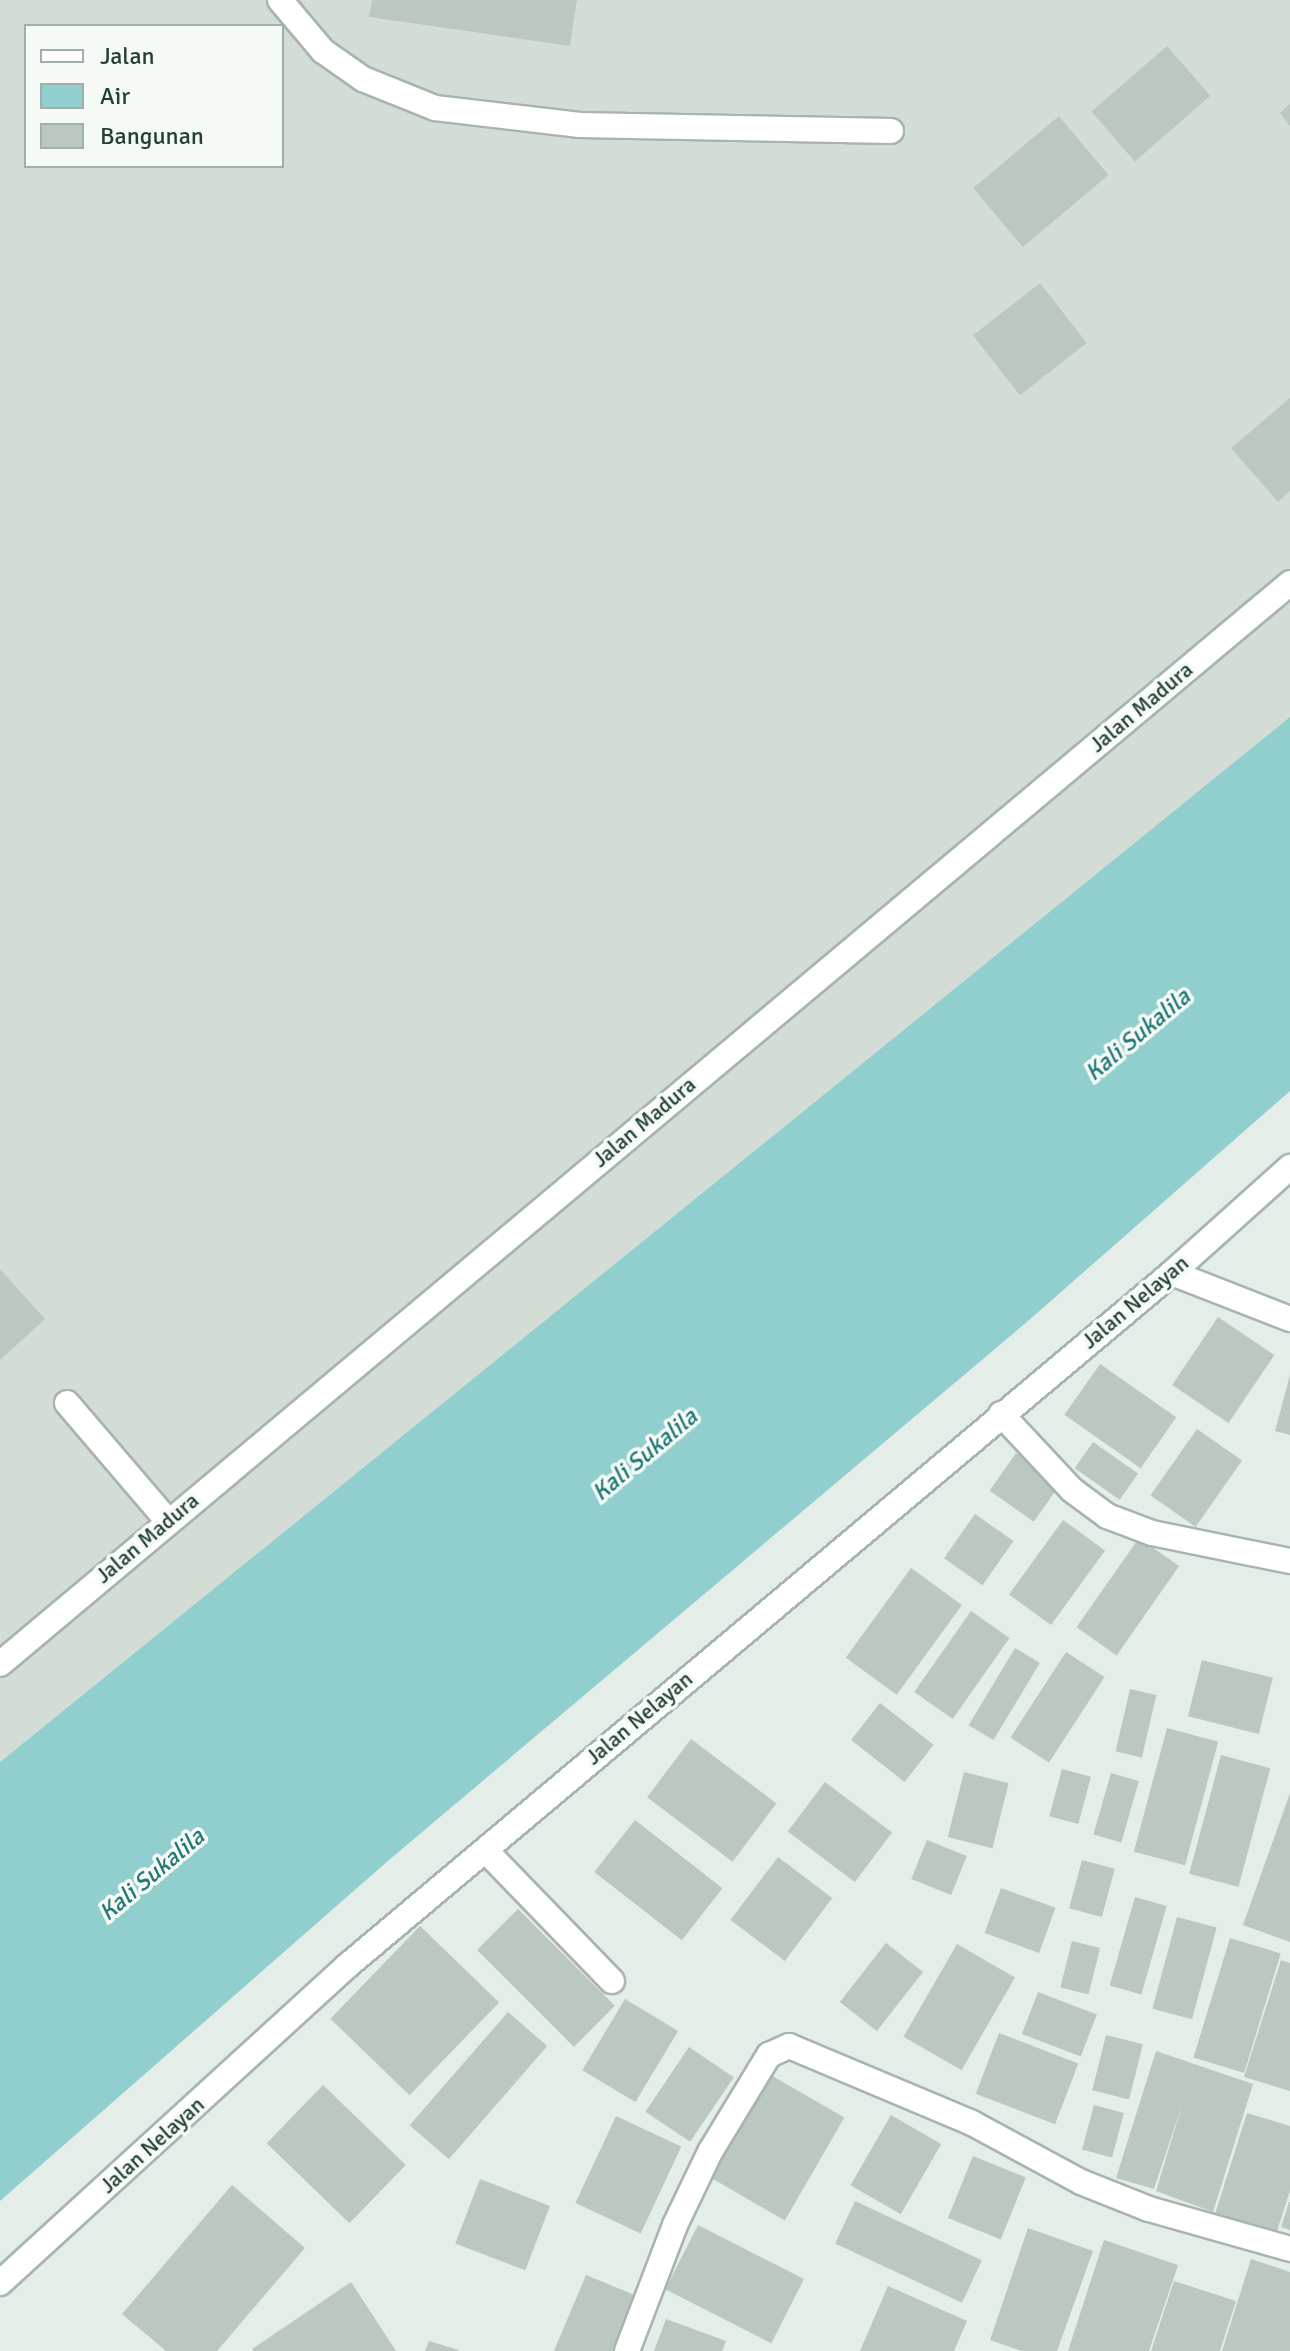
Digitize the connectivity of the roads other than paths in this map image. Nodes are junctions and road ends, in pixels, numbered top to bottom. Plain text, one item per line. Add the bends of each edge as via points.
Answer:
1 (280, 0) edge
2 (891, 131) dead end
3 (1290, 583) edge
4 (1290, 1167) edge
5 (1172, 1273) junction
6 (1290, 1319) edge
7 (67, 1403) dead end
8 (1001, 1414) junction
9 (167, 1520) junction
10 (1290, 1561) edge
11 (0, 1664) edge
12 (486, 1851) junction
13 (612, 1981) dead end
14 (1290, 2249) edge
15 (0, 2283) edge
16 (627, 2351) edge

1 - 2 street via 323,51 363,79 435,108 580,125
3 - 9 street, Jalan Madura
4 - 5 street, Jalan Nelayan
5 - 6 street
5 - 8 street, Jalan Nelayan
7 - 9 street
8 - 10 street via 1072,1490 1107,1516 1152,1533
8 - 12 street, Jalan Nelayan
9 - 11 street, Jalan Madura
12 - 13 street
12 - 15 street, Jalan Nelayan via 347,1966
14 - 16 street via 1149,2209 1081,2182 972,2123 789,2046 769,2055 710,2152 675,2225

